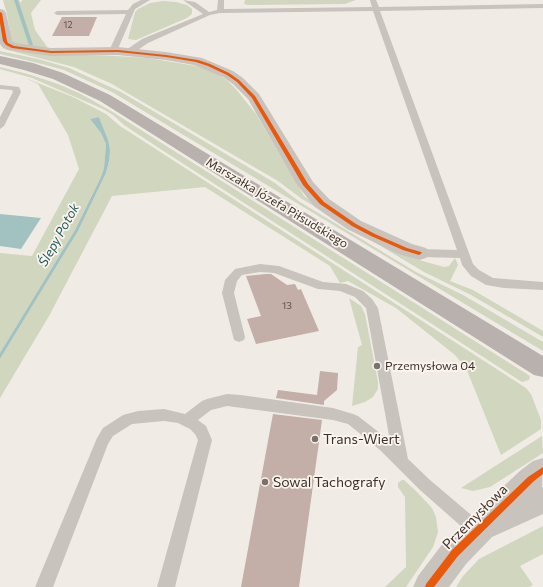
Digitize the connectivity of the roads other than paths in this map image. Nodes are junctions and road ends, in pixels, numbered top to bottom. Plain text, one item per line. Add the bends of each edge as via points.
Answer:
1 (147, 0) edge
2 (186, 0) edge
3 (221, 0) edge
4 (374, 5) edge
5 (543, 6) edge
6 (220, 11) junction
7 (129, 12) junction
8 (0, 13) edge
9 (57, 13) dead end
10 (208, 14) junction
11 (2, 41) edge
12 (121, 52) junction
13 (0, 60) edge
14 (0, 87) edge
15 (0, 126) edge
16 (419, 253) joint
17 (462, 254) junction
18 (543, 286) edge
19 (239, 337) dead end
20 (543, 368) edge
21 (187, 421) junction
22 (401, 462) junction
23 (543, 470) edge
24 (543, 500) edge
25 (477, 530) junction
26 (44, 587) edge
27 (166, 587) edge
28 (429, 587) edge

1 - 7 lane via 135,5
2 - 10 lane
3 - 6 lane
4 - 5 lane
4 - 6 lane
4 - 17 lane
6 - 10 lane
7 - 9 lane
7 - 12 lane
8 - 11 street
10 - 12 lane
11 - 12 street via 13,47 39,51
12 - 16 street via 197,62 218,69 238,81 254,97 313,194 328,208 354,225
13 - 20 main road, Marszałka Józefa Piłsudskiego via 58,76 105,98
14 - 15 lane via 13,88 17,92
16 - 17 lane
17 - 18 lane via 470,270 490,282
19 - 22 lane via 228,293 232,280 240,272 260,268 275,269 322,286 342,287 359,294 372,308
21 - 22 lane via 207,405 227,400 338,415 357,423
21 - 26 lane via 173,416 138,417 123,421 108,432
21 - 27 lane via 201,430 205,446
22 - 25 lane
23 - 25 street, Przemysłowa
24 - 25 street, Przemysłowa
25 - 28 street, Przemysłowa via 444,565

